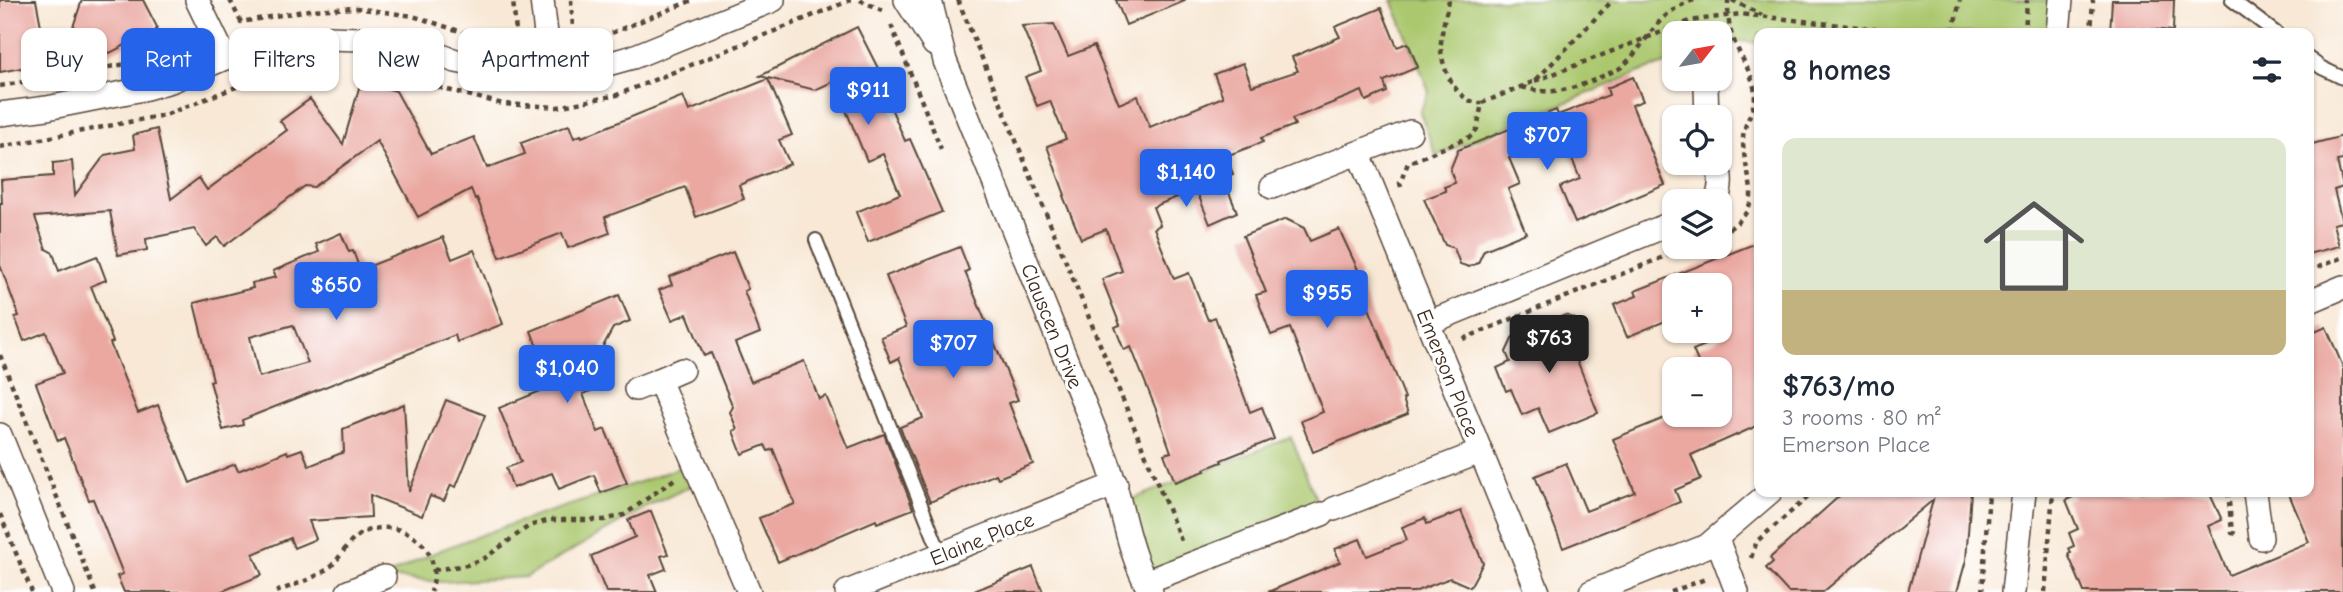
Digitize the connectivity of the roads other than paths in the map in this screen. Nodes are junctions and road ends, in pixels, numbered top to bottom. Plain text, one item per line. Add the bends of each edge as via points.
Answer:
1 (197, 0) edge
2 (542, 0) edge
3 (773, 0) edge
4 (906, 0) edge
5 (930, 0) edge
6 (2060, 0) edge
7 (2232, 0) edge
8 (545, 28) edge
9 (2058, 28) edge
10 (2269, 28) edge
11 (225, 58) junction
12 (458, 61) edge
13 (945, 61) junction
14 (2314, 62) edge
15 (613, 63) edge
16 (2343, 78) edge
17 (4, 115) edge
18 (1410, 132) dead end
19 (1359, 154) junction
20 (1272, 187) dead end
21 (1662, 227) edge
22 (816, 240) dead end
23 (2343, 287) edge
24 (2314, 299) edge
25 (1428, 323) junction
26 (682, 370) dead end
27 (659, 380) junction
28 (636, 388) dead end
29 (0, 435) edge
30 (1480, 452) junction
31 (1116, 484) junction
32 (1764, 497) edge
33 (2022, 497) edge
34 (2256, 497) edge
35 (2261, 538) dead end
36 (1717, 539) junction
37 (941, 555) junction
38 (384, 577) dead end
39 (1148, 587) edge
40 (63, 592) edge
41 (348, 592) edge
42 (749, 592) edge
43 (847, 592) edge
44 (1538, 592) edge
45 (1591, 592) edge
46 (1737, 592) edge
47 (2013, 592) edge

1 - 11 street
2 - 8 street
3 - 15 street
4 - 13 street, Clauscen Drive
5 - 13 street, Clauscen Drive
6 - 9 street
7 - 10 lane
11 - 12 street via 299,40 328,38 421,49
11 - 17 street via 143,89
13 - 31 street, Clauscen Drive
14 - 16 lane
18 - 19 street
19 - 20 street
19 - 25 street, Emerson Place
21 - 25 street
22 - 37 lane
23 - 24 street
25 - 30 street, Emerson Place
26 - 27 street
27 - 28 street
27 - 42 street
29 - 40 street
30 - 39 street
30 - 44 street, Emerson Place
31 - 37 street, Elaine Place
31 - 39 street, Clauscen Drive via 1131,550
32 - 36 street
33 - 47 street
34 - 35 street
36 - 45 street
36 - 46 street
37 - 43 street, Elaine Place
38 - 41 street

